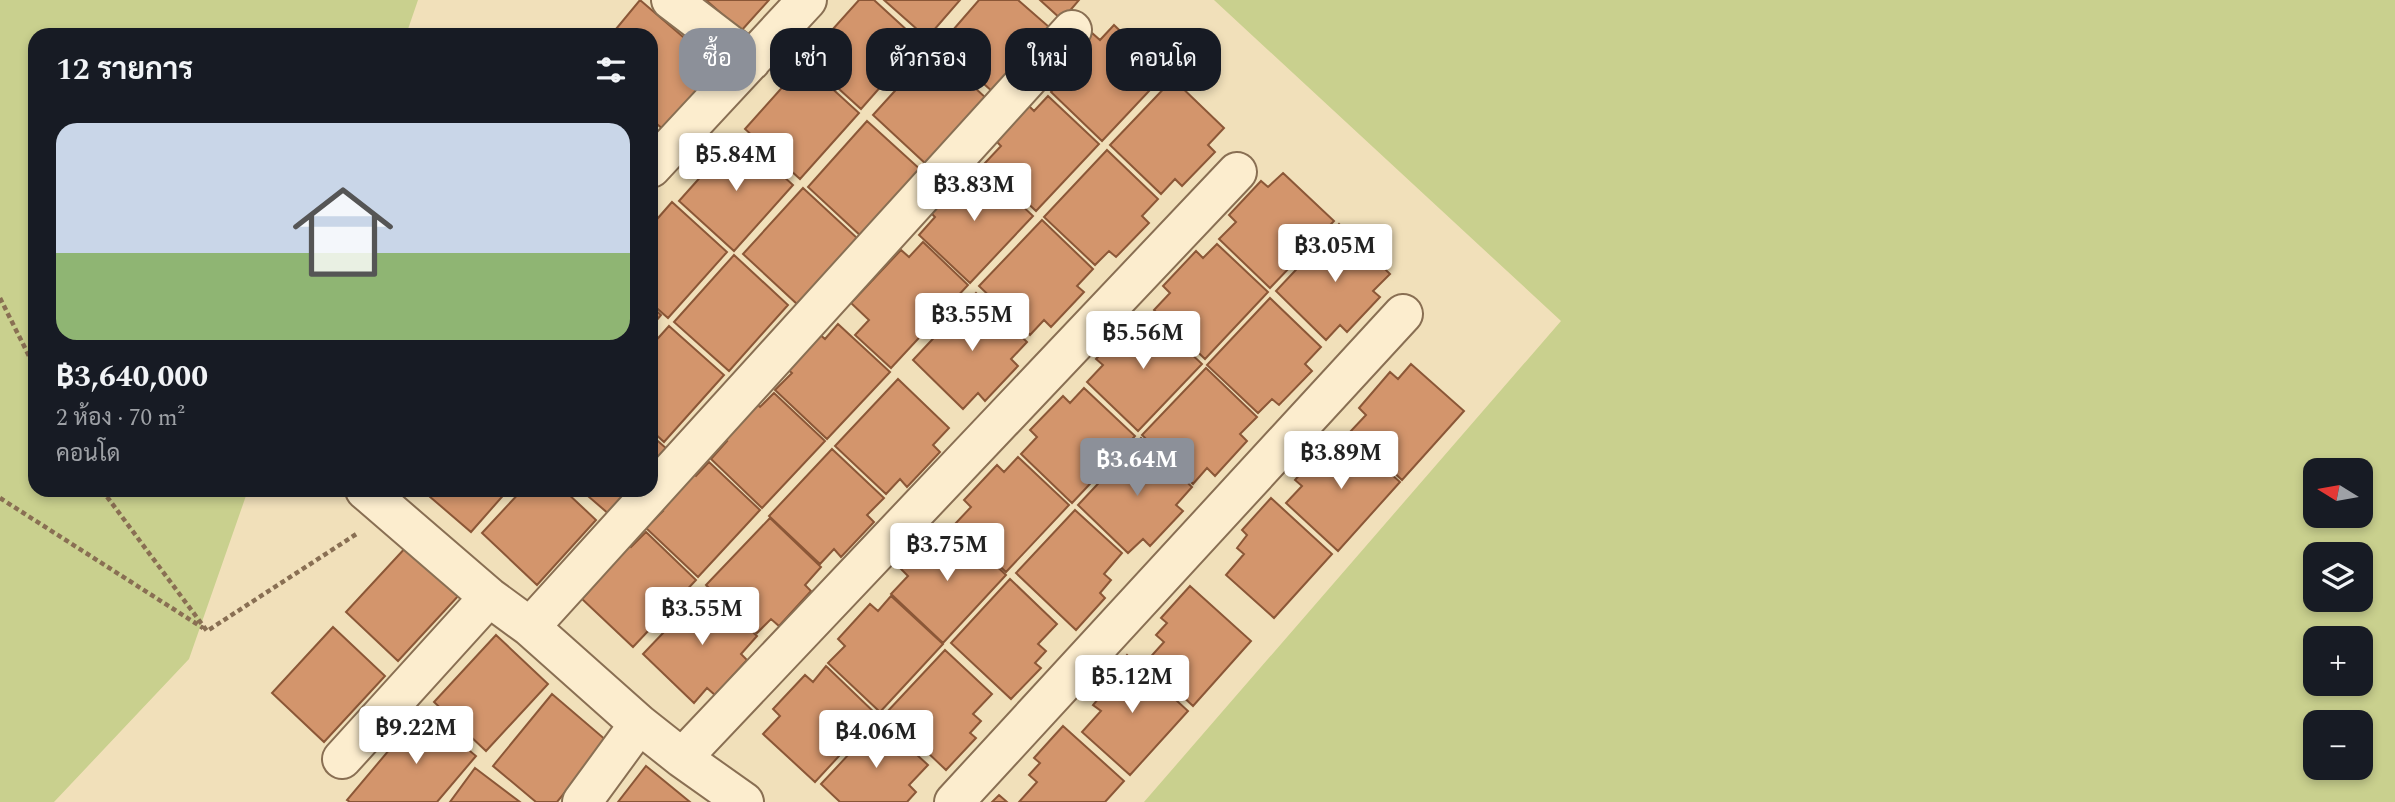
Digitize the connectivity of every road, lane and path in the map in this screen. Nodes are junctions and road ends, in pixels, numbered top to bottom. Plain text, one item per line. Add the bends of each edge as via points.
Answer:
1 (671, 0) edge
2 (807, 0) edge
3 (708, 28) edge
4 (756, 56) edge
5 (723, 91) edge
6 (1017, 91) edge
7 (658, 161) edge
8 (1237, 172) dead end
9 (0, 298) edge
10 (1403, 314) dead end
11 (28, 354) edge
12 (658, 486) edge
13 (107, 497) edge
14 (648, 497) edge
15 (0, 498) edge
16 (378, 501) edge
17 (489, 597) junction
18 (530, 627) junction
19 (207, 631) junction
20 (639, 724) junction
21 (682, 758) junction
22 (342, 759) dead end
23 (582, 802) edge
24 (744, 802) edge
25 (954, 802) edge

1 - 3 street
2 - 4 street
5 - 7 street
6 - 12 street
8 - 21 street
9 - 11 path
10 - 25 street
13 - 19 path
14 - 18 street
15 - 19 path
16 - 17 street
16 - 19 path
17 - 18 street
17 - 22 street
18 - 20 street
20 - 21 street
20 - 23 street
21 - 24 street

